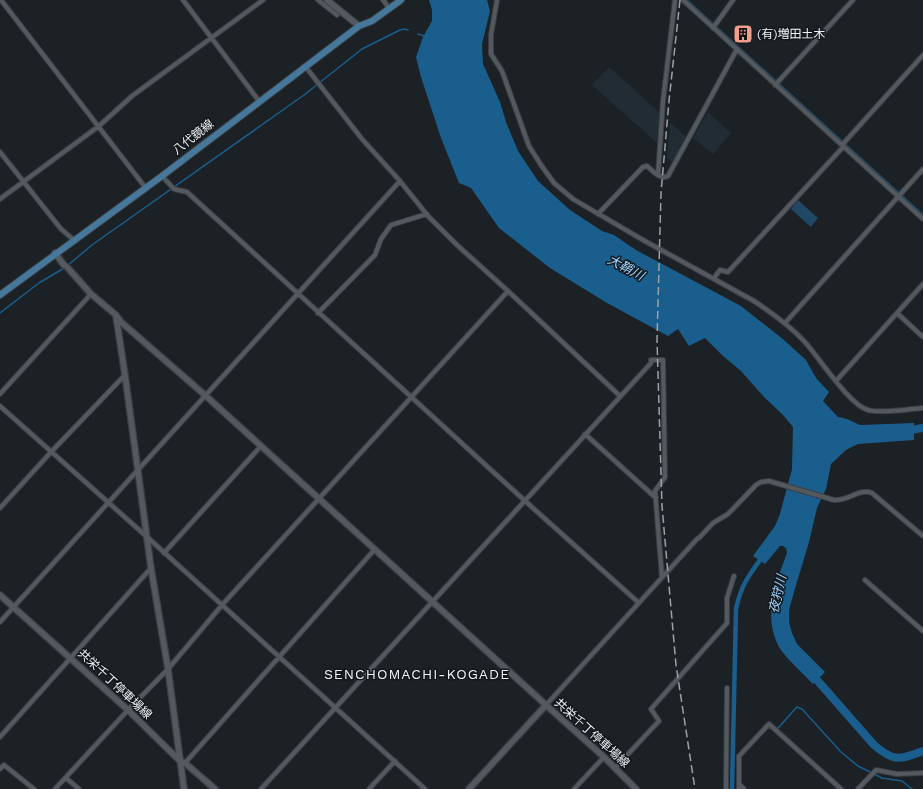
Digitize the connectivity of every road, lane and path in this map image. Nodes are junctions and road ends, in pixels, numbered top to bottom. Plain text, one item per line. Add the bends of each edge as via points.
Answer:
1 (183, 0) edge
2 (263, 0) edge
3 (318, 0) edge
4 (383, 0) edge
5 (401, 0) edge
6 (497, 0) edge
7 (675, 0) edge
8 (683, 0) edge
9 (733, 0) edge
10 (853, 0) edge
11 (1, 1) edge
12 (326, 2) edge
13 (390, 9) junction
14 (336, 15) dead end
15 (360, 26) junction
16 (714, 26) junction
17 (213, 38) junction
18 (736, 49) junction
19 (923, 55) edge
20 (305, 66) junction
21 (777, 83) junction
22 (259, 101) junction
23 (99, 126) junction
24 (844, 144) junction
25 (0, 152) edge
26 (923, 169) edge
27 (658, 175) junction
28 (162, 176) junction
29 (24, 181) junction
30 (400, 181) junction
31 (145, 187) junction
32 (899, 195) junction
33 (0, 199) edge
34 (427, 214) junction
35 (598, 214) junction
36 (923, 219) edge
37 (74, 240) junction
38 (56, 253) junction
39 (714, 278) junction
40 (923, 284) edge
41 (508, 291) junction
42 (91, 294) junction
43 (298, 294) junction
44 (0, 295) edge
45 (318, 313) junction
46 (897, 313) junction
47 (116, 315) junction
48 (785, 323) junction
49 (923, 337) edge
50 (125, 375) junction
51 (836, 381) junction
52 (0, 394) edge
53 (206, 396) junction
54 (620, 396) junction
55 (411, 397) junction
56 (0, 406) edge
57 (923, 408) edge
58 (585, 434) junction
59 (261, 446) junction
60 (52, 451) junction
61 (137, 472) junction
62 (319, 498) junction
63 (656, 498) junction
64 (524, 500) junction
65 (109, 503) junction
66 (0, 508) edge
67 (146, 536) junction
68 (923, 536) edge
69 (375, 549) junction
70 (164, 553) junction
71 (150, 568) junction
72 (734, 576) dead end
73 (662, 577) junction
74 (865, 580) dead end
75 (0, 595) edge
76 (432, 601) junction
77 (639, 603) junction
78 (222, 605) junction
79 (14, 607) junction
80 (0, 622) edge
81 (923, 631) edge
82 (279, 656) junction
83 (71, 659) junction
84 (168, 669) junction
85 (727, 688) dead end
86 (546, 704) junction
87 (336, 708) junction
88 (128, 710) junction
89 (0, 737) edge
90 (604, 757) junction
91 (395, 761) junction
92 (182, 762) junction
93 (616, 768) junction
94 (0, 769) edge
95 (923, 773) edge
96 (66, 778) junction
97 (739, 787) edge
98 (34, 789) edge
99 (55, 789) edge
100 (79, 789) edge
101 (184, 789) edge
102 (215, 789) edge
103 (261, 789) edge
104 (369, 789) edge
105 (425, 789) edge
106 (469, 789) edge
107 (574, 789) edge
108 (636, 789) edge
109 (726, 789) edge
110 (744, 789) edge
111 (841, 789) edge
112 (858, 789) edge

1 - 17 street
2 - 17 street
3 - 12 street
4 - 13 street
5 - 13 main road, 八代鏡線
6 - 35 street via 490,50 502,71 529,146 554,183 573,199
7 - 27 street via 663,101
8 - 16 street
9 - 16 street
10 - 21 street
11 - 23 street
12 - 14 street
12 - 15 street
13 - 15 main road, 八代鏡線
15 - 20 main road, 八代鏡線
16 - 18 street
17 - 22 street
17 - 23 street via 132,96
18 - 21 street
18 - 27 street via 668,176 661,178
19 - 24 street
20 - 22 main road, 八代鏡線
20 - 30 street
21 - 24 street
22 - 28 main road, 八代鏡線
23 - 29 street
23 - 31 street
24 - 32 street
24 - 39 street via 728,272 720,270
25 - 29 street
26 - 32 street
27 - 35 street via 647,166 643,167
28 - 31 main road, 八代鏡線
28 - 43 street via 172,188 187,192
29 - 33 street
29 - 37 street via 61,229
30 - 34 street
30 - 43 street
31 - 37 main road, 八代鏡線
32 - 36 street
32 - 48 street
34 - 41 street
34 - 45 street via 391,224 381,239 375,255
35 - 39 street
37 - 38 main road, 八代鏡線
38 - 42 street
38 - 44 main road, 八代鏡線
39 - 48 street
40 - 46 street
41 - 54 street
41 - 55 street
42 - 47 street
42 - 52 street
43 - 45 street
43 - 53 street
45 - 55 street
46 - 49 street
46 - 51 street
47 - 50 street
47 - 53 street
48 - 51 street via 803,340
50 - 60 street
50 - 61 street
51 - 57 street via 862,408 875,412
53 - 59 street
53 - 61 street
54 - 58 street
54 - 63 street via 651,360 663,360 665,477 655,491
55 - 62 street
55 - 64 street
56 - 60 street
58 - 63 street
58 - 64 street
59 - 62 street
59 - 70 street
60 - 65 street
60 - 66 street
61 - 65 street
61 - 67 street
62 - 69 street
62 - 78 street
63 - 73 street
64 - 76 street
64 - 77 street
65 - 67 street
65 - 79 street
67 - 70 street
67 - 71 street
68 - 73 street via 872,493 865,491 834,500 783,484 761,482 728,514 713,523
69 - 76 street
69 - 82 street
70 - 78 street
71 - 83 street
71 - 84 street
72 - 93 street via 727,598 727,623 651,709 659,721
73 - 77 street
74 - 81 street
75 - 79 street, 共栄千丁停車場線
76 - 86 street
76 - 87 street
77 - 86 street
78 - 82 street
78 - 84 street
79 - 80 street
79 - 83 street, 共栄千丁停車場線
82 - 87 street
82 - 92 street
83 - 88 street, 共栄千丁停車場線
83 - 89 street
84 - 88 street
84 - 92 street
85 - 109 street
86 - 90 street, 共栄千丁停車場線
86 - 106 street, 共栄千丁停車場線
87 - 91 street
87 - 103 street
88 - 92 street, 共栄千丁停車場線
88 - 96 street
90 - 93 street, 共栄千丁停車場線
90 - 107 street
91 - 104 street
91 - 105 street
92 - 101 street
92 - 102 street, 共栄千丁停車場線
93 - 108 street, 共栄千丁停車場線
94 - 98 street via 4,765
95 - 112 street via 897,774 876,770
96 - 99 street
96 - 100 street
97 - 110 street
97 - 111 street via 739,756 769,724

